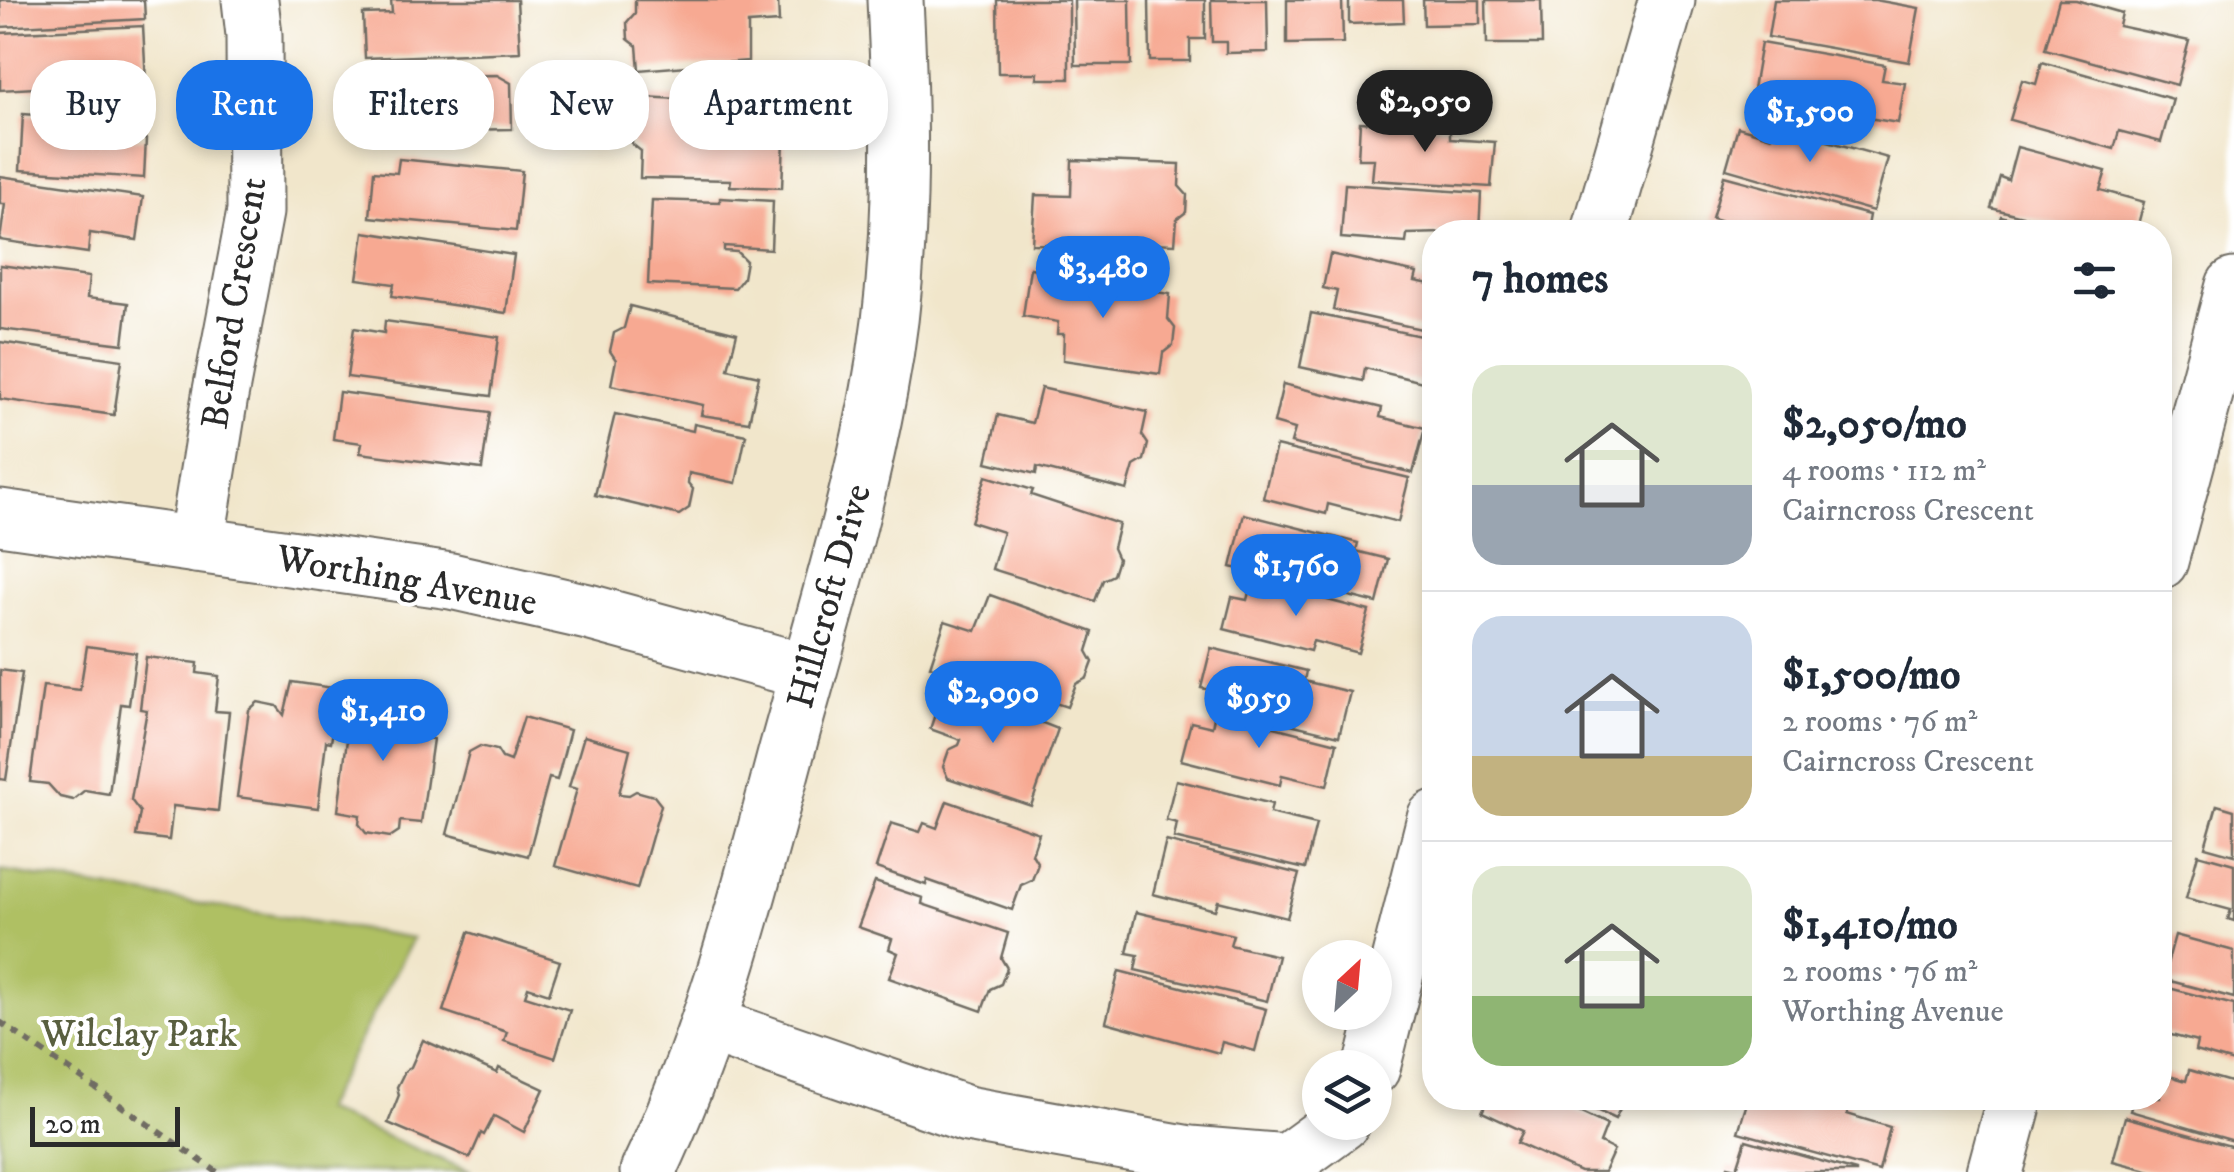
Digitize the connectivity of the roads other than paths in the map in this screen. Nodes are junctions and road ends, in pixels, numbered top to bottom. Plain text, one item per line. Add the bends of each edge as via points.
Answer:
1 (250, 0) edge
2 (895, 0) edge
3 (1667, 0) edge
4 (1603, 220) edge
5 (2234, 286) edge
6 (2172, 516) edge
7 (0, 517) edge
8 (196, 545) junction
9 (808, 672) junction
10 (1422, 870) edge
11 (710, 1025) junction
12 (1377, 1050) edge
13 (2013, 1110) edge
14 (1317, 1140) edge
15 (648, 1172) edge
16 (1995, 1172) edge

1 - 8 street, Belford Crescent via 255,212
2 - 9 street, Hillcroft Drive via 900,177 888,334 848,529
3 - 4 street
5 - 6 street
7 - 8 street, Worthing Avenue
8 - 9 street, Worthing Avenue via 526,596
9 - 11 street, Hillcroft Drive
10 - 12 street
11 - 14 street via 967,1114 1190,1154 1287,1162
11 - 15 street, Hillcroft Drive
13 - 16 street

